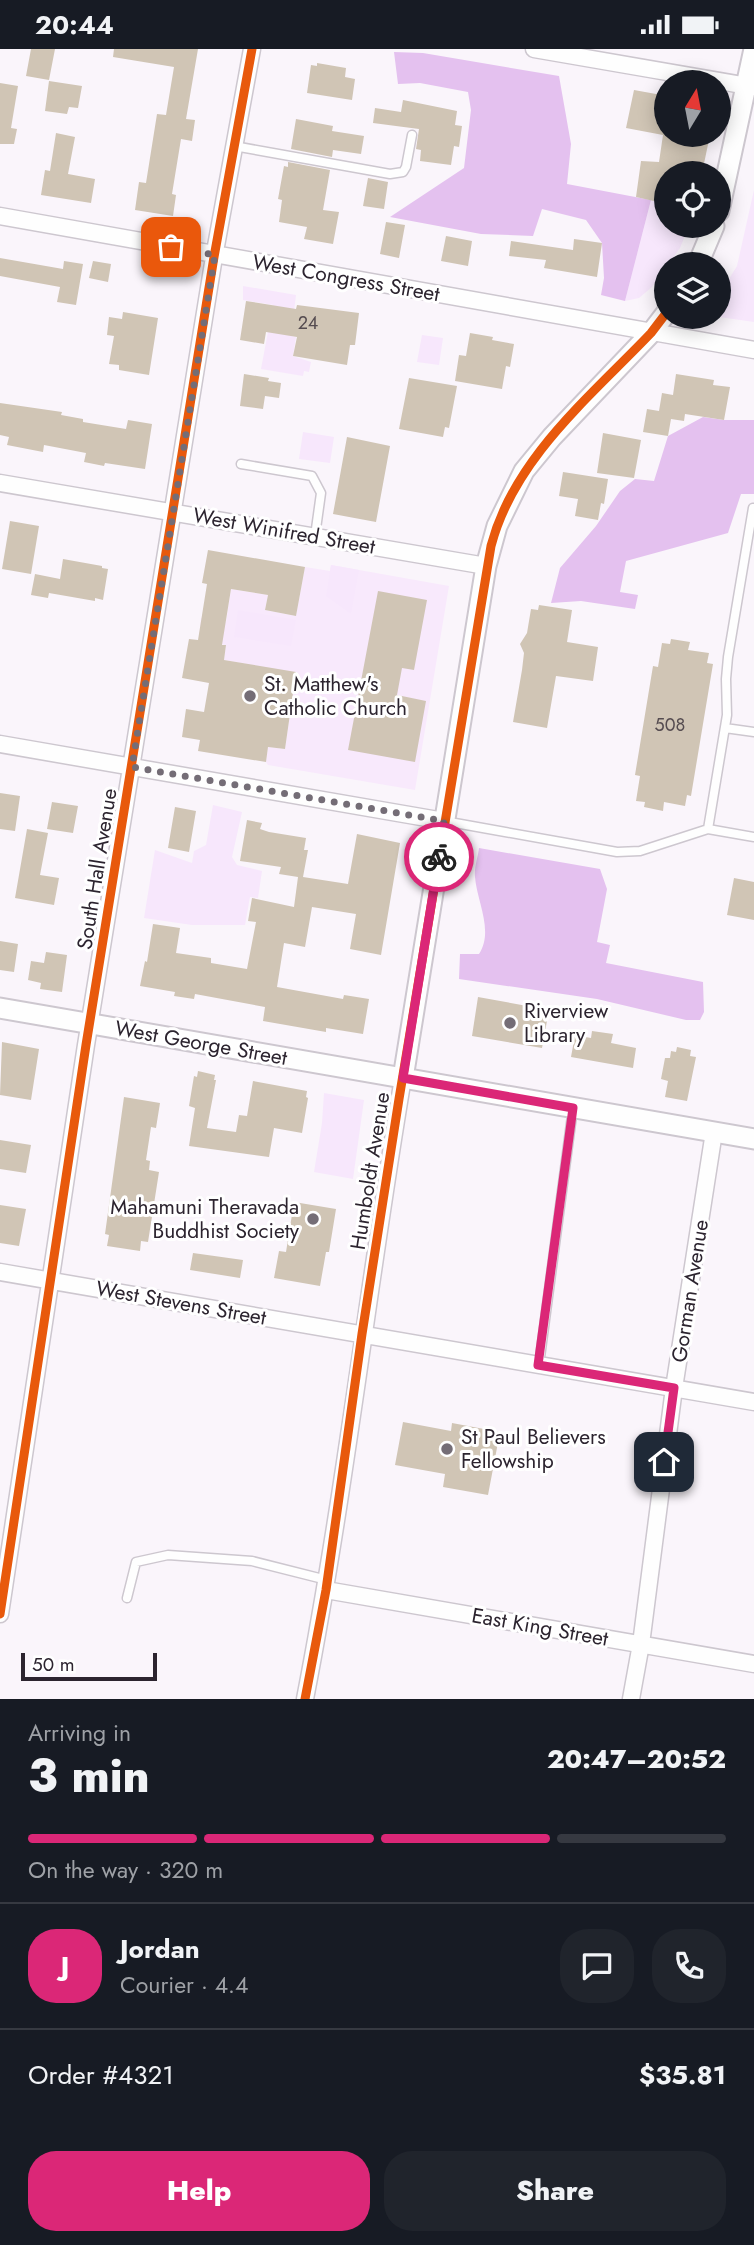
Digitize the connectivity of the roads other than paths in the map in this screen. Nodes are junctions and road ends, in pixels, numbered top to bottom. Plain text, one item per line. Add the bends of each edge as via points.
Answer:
1 (252, 49) edge
2 (534, 49) edge
3 (754, 49) edge
4 (750, 87) edge
5 (412, 135) dead end
6 (234, 146) junction
7 (731, 163) edge
8 (0, 216) edge
9 (215, 255) junction
10 (654, 329) edge
11 (651, 333) junction
12 (754, 350) edge
13 (241, 464) dead end
14 (0, 483) edge
15 (753, 508) edge
16 (173, 512) junction
17 (315, 536) junction
18 (486, 566) junction
19 (725, 728) junction
20 (754, 732) edge
21 (0, 744) edge
22 (132, 767) junction
23 (444, 821) junction
24 (708, 829) junction
25 (754, 837) edge
26 (0, 1008) edge
27 (89, 1024) junction
28 (403, 1078) junction
29 (573, 1108) junction
30 (715, 1132) junction
31 (754, 1139) edge
32 (0, 1272) edge
33 (48, 1280) junction
34 (362, 1334) junction
35 (538, 1365) junction
36 (674, 1388) junction
37 (754, 1402) edge
38 (6, 1532) edge
39 (327, 1585) junction
40 (127, 1598) dead end
41 (0, 1613) edge
42 (641, 1644) junction
43 (754, 1664) edge
44 (305, 1699) edge
45 (631, 1699) edge

1 - 6 street, South Hall Avenue
2 - 4 street
3 - 4 street
4 - 7 street
5 - 6 lane via 406,167 390,174
6 - 9 street, South Hall Avenue
8 - 9 street, West Congress Street
9 - 11 street, West Congress Street
9 - 16 street, South Hall Avenue
10 - 11 street, Humboldt Avenue
11 - 12 street, West Congress Street
11 - 18 street, Humboldt Avenue via 524,471 497,526
13 - 17 lane via 312,476 321,493
14 - 16 street, West Winifred Street
15 - 19 lane via 728,657
16 - 17 street, West Winifred Street
16 - 22 street, South Hall Avenue
17 - 18 street, West Winifred Street
18 - 23 street, Humboldt Avenue
19 - 20 lane
19 - 24 lane
21 - 22 street
22 - 23 street
22 - 27 street, South Hall Avenue
23 - 24 lane via 622,853
23 - 28 street, Humboldt Avenue
24 - 25 lane
26 - 27 street, West George Street
27 - 28 street, West George Street
27 - 33 street, South Hall Avenue
28 - 29 street, West George Street
28 - 34 street, Humboldt Avenue
29 - 30 street, West George Street
29 - 35 lane
30 - 31 street, West George Street
30 - 36 street, Gorman Avenue
32 - 33 street, West Stevens Street
33 - 34 street, West Stevens Street
33 - 38 street, South Hall Avenue
34 - 35 street, West Stevens Street
34 - 39 street, Humboldt Avenue
35 - 36 street, West Stevens Street
36 - 37 street, West Stevens Street
36 - 42 street, Gorman Avenue
38 - 41 street, South Hall Avenue
39 - 40 lane via 252,1561 168,1555 136,1562
39 - 42 street, East King Street
39 - 44 street, Humboldt Avenue
42 - 43 street, East King Street
42 - 45 street, Gorman Avenue

